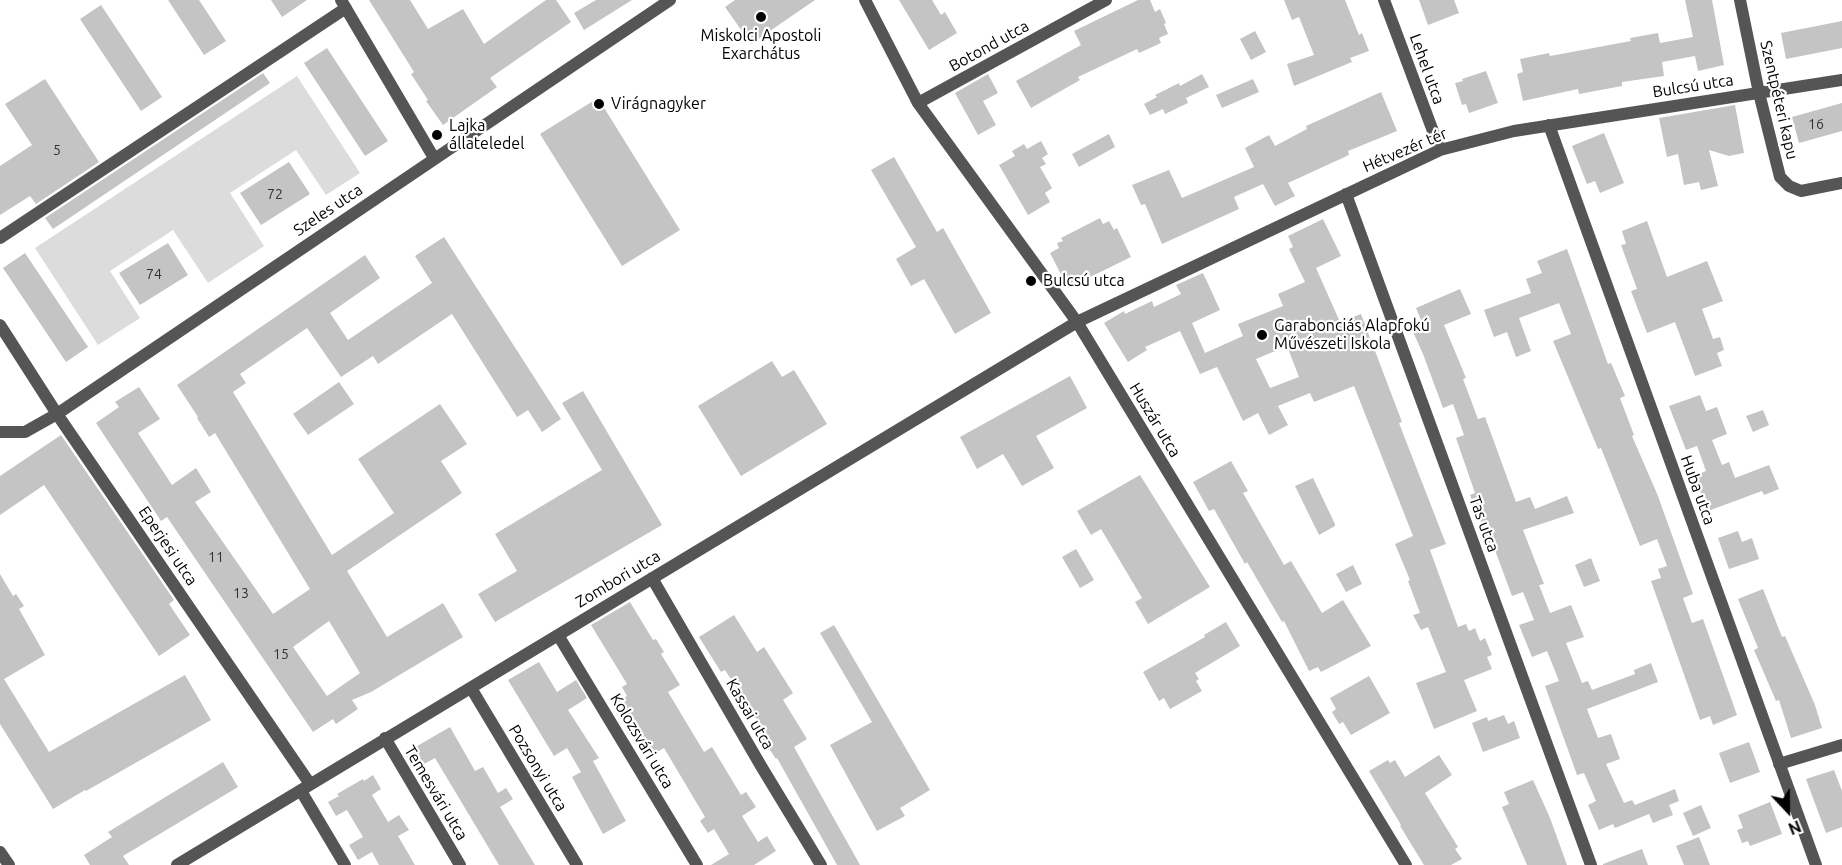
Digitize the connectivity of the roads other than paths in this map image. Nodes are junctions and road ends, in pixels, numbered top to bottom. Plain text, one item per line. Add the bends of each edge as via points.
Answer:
1 (670, 0) edge
2 (865, 0) edge
3 (1106, 0) edge
4 (1384, 0) edge
5 (1740, 0) edge
6 (344, 4) edge
7 (1842, 80) edge
8 (1759, 93) junction
9 (918, 103) junction
10 (1549, 125) junction
11 (1440, 150) junction
12 (434, 158) junction
13 (1842, 183) edge
14 (1346, 194) junction
15 (0, 238) edge
16 (1077, 322) junction
17 (0, 325) edge
18 (57, 414) junction
19 (0, 432) edge
20 (652, 578) junction
21 (558, 635) junction
22 (471, 688) junction
23 (385, 738) junction
24 (1842, 745) edge
25 (1779, 764) junction
26 (306, 788) junction
27 (0, 852) edge
28 (9, 865) edge
29 (177, 865) edge
30 (345, 865) edge
31 (460, 865) edge
32 (577, 865) edge
33 (697, 865) edge
34 (821, 865) edge
35 (1406, 865) edge
36 (1591, 865) edge
37 (1816, 865) edge

1 - 12 street, Szeles utca
2 - 9 street, Huszár utca
3 - 9 street, Botond utca
4 - 11 street, Lehel utca
5 - 8 street, Szentpéteri kapu
6 - 12 street
6 - 15 street
7 - 8 street, Bulcsú utca
8 - 10 street, Bulcsú utca
8 - 13 street, Szentpéteri kapu via 1780,177 1801,191
9 - 16 street, Huszár utca
10 - 11 street, Hétvezér tér
10 - 25 street, Huba utca
11 - 14 street, Hétvezér tér
12 - 18 street, Szeles utca
14 - 16 street
14 - 36 street, Tas utca
16 - 20 street, Zombori utca
16 - 35 street, Huszár utca
17 - 18 street, Eperjesi utca
18 - 19 street, Szeles utca via 25,432
18 - 26 street, Eperjesi utca
20 - 21 street, Zombori utca
20 - 34 street, Kassai utca
21 - 22 street, Zombori utca
21 - 33 street, Kolozsvári utca
22 - 23 street, Zombori utca
22 - 32 street, Pozsonyi utca
23 - 26 street, Zombori utca
23 - 31 street, Temesvári utca
24 - 25 street
25 - 37 street, Huba utca
26 - 29 street, Zombori utca
26 - 30 street, Eperjesi utca
27 - 28 street

